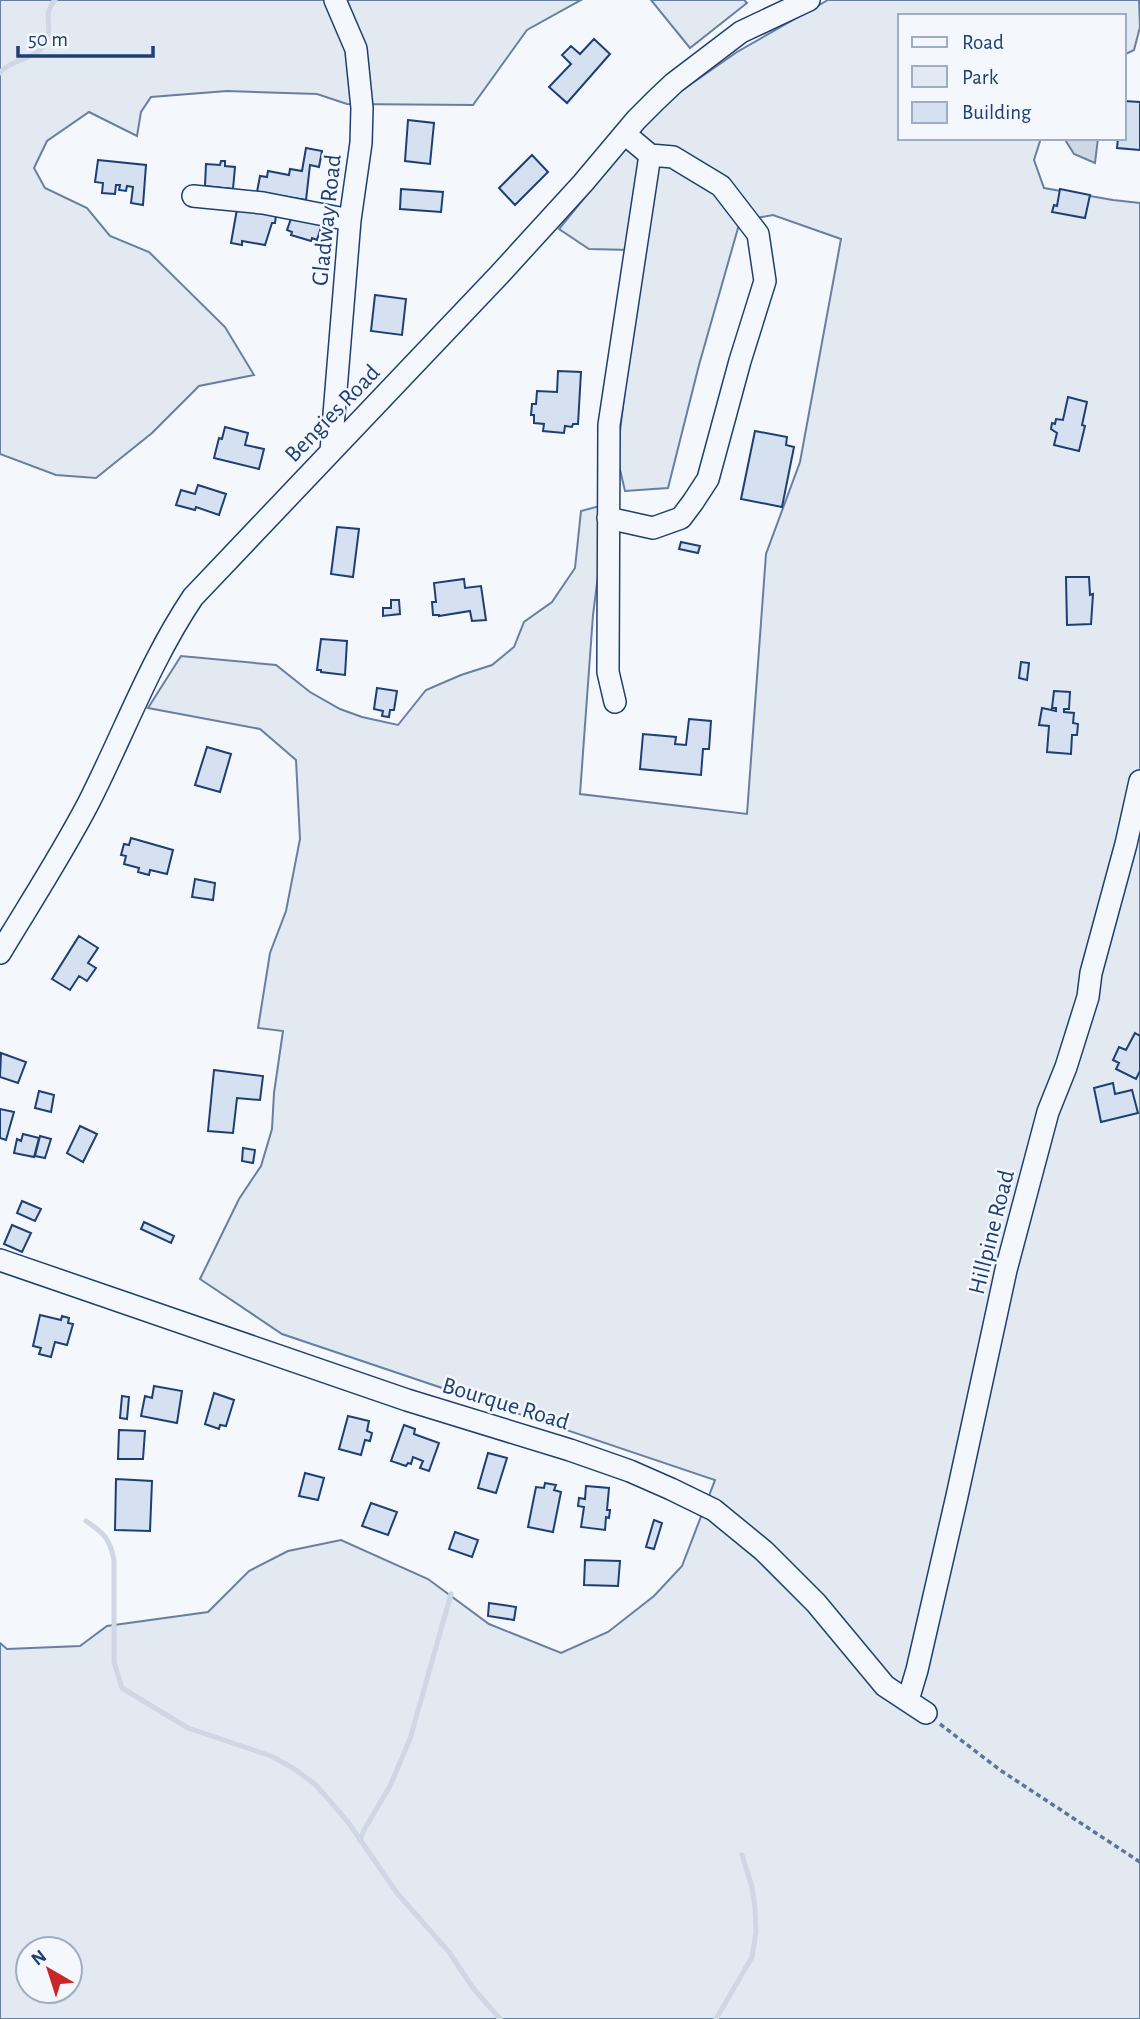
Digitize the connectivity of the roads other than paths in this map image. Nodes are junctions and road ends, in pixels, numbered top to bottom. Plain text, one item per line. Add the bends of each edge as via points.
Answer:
1 (335, 0) edge
2 (767, 0) edge
3 (809, 0) edge
4 (741, 32) junction
5 (625, 134) junction
6 (650, 155) junction
7 (193, 196) dead end
8 (350, 220) junction
9 (331, 451) junction
10 (608, 518) junction
11 (615, 702) dead end
12 (1140, 781) edge
13 (0, 954) edge
14 (0, 1260) edge
15 (908, 1700) junction
16 (926, 1713) road end

1 - 8 street, Gladway Road via 356,49 360,84 361,144
2 - 4 street
3 - 4 street, Bengies Road
4 - 5 street, Bengies Road via 674,83
5 - 6 street
5 - 9 street, Bengies Road via 491,285
6 - 10 street via 609,425
6 - 10 street via 673,157 720,186 758,234 765,281 708,479 694,502 681,518 653,528
7 - 8 street via 263,203
8 - 9 street, Gladway Road
9 - 13 street, Bengies Road via 193,597 148,675 89,802
10 - 11 street via 608,672
12 - 15 street, Hillpine Road via 1088,997 1048,1112 1006,1270
14 - 15 street, Bourque Road via 407,1400 570,1450 671,1489 713,1510 764,1551 816,1603 885,1686
15 - 16 street, Bourque Road

